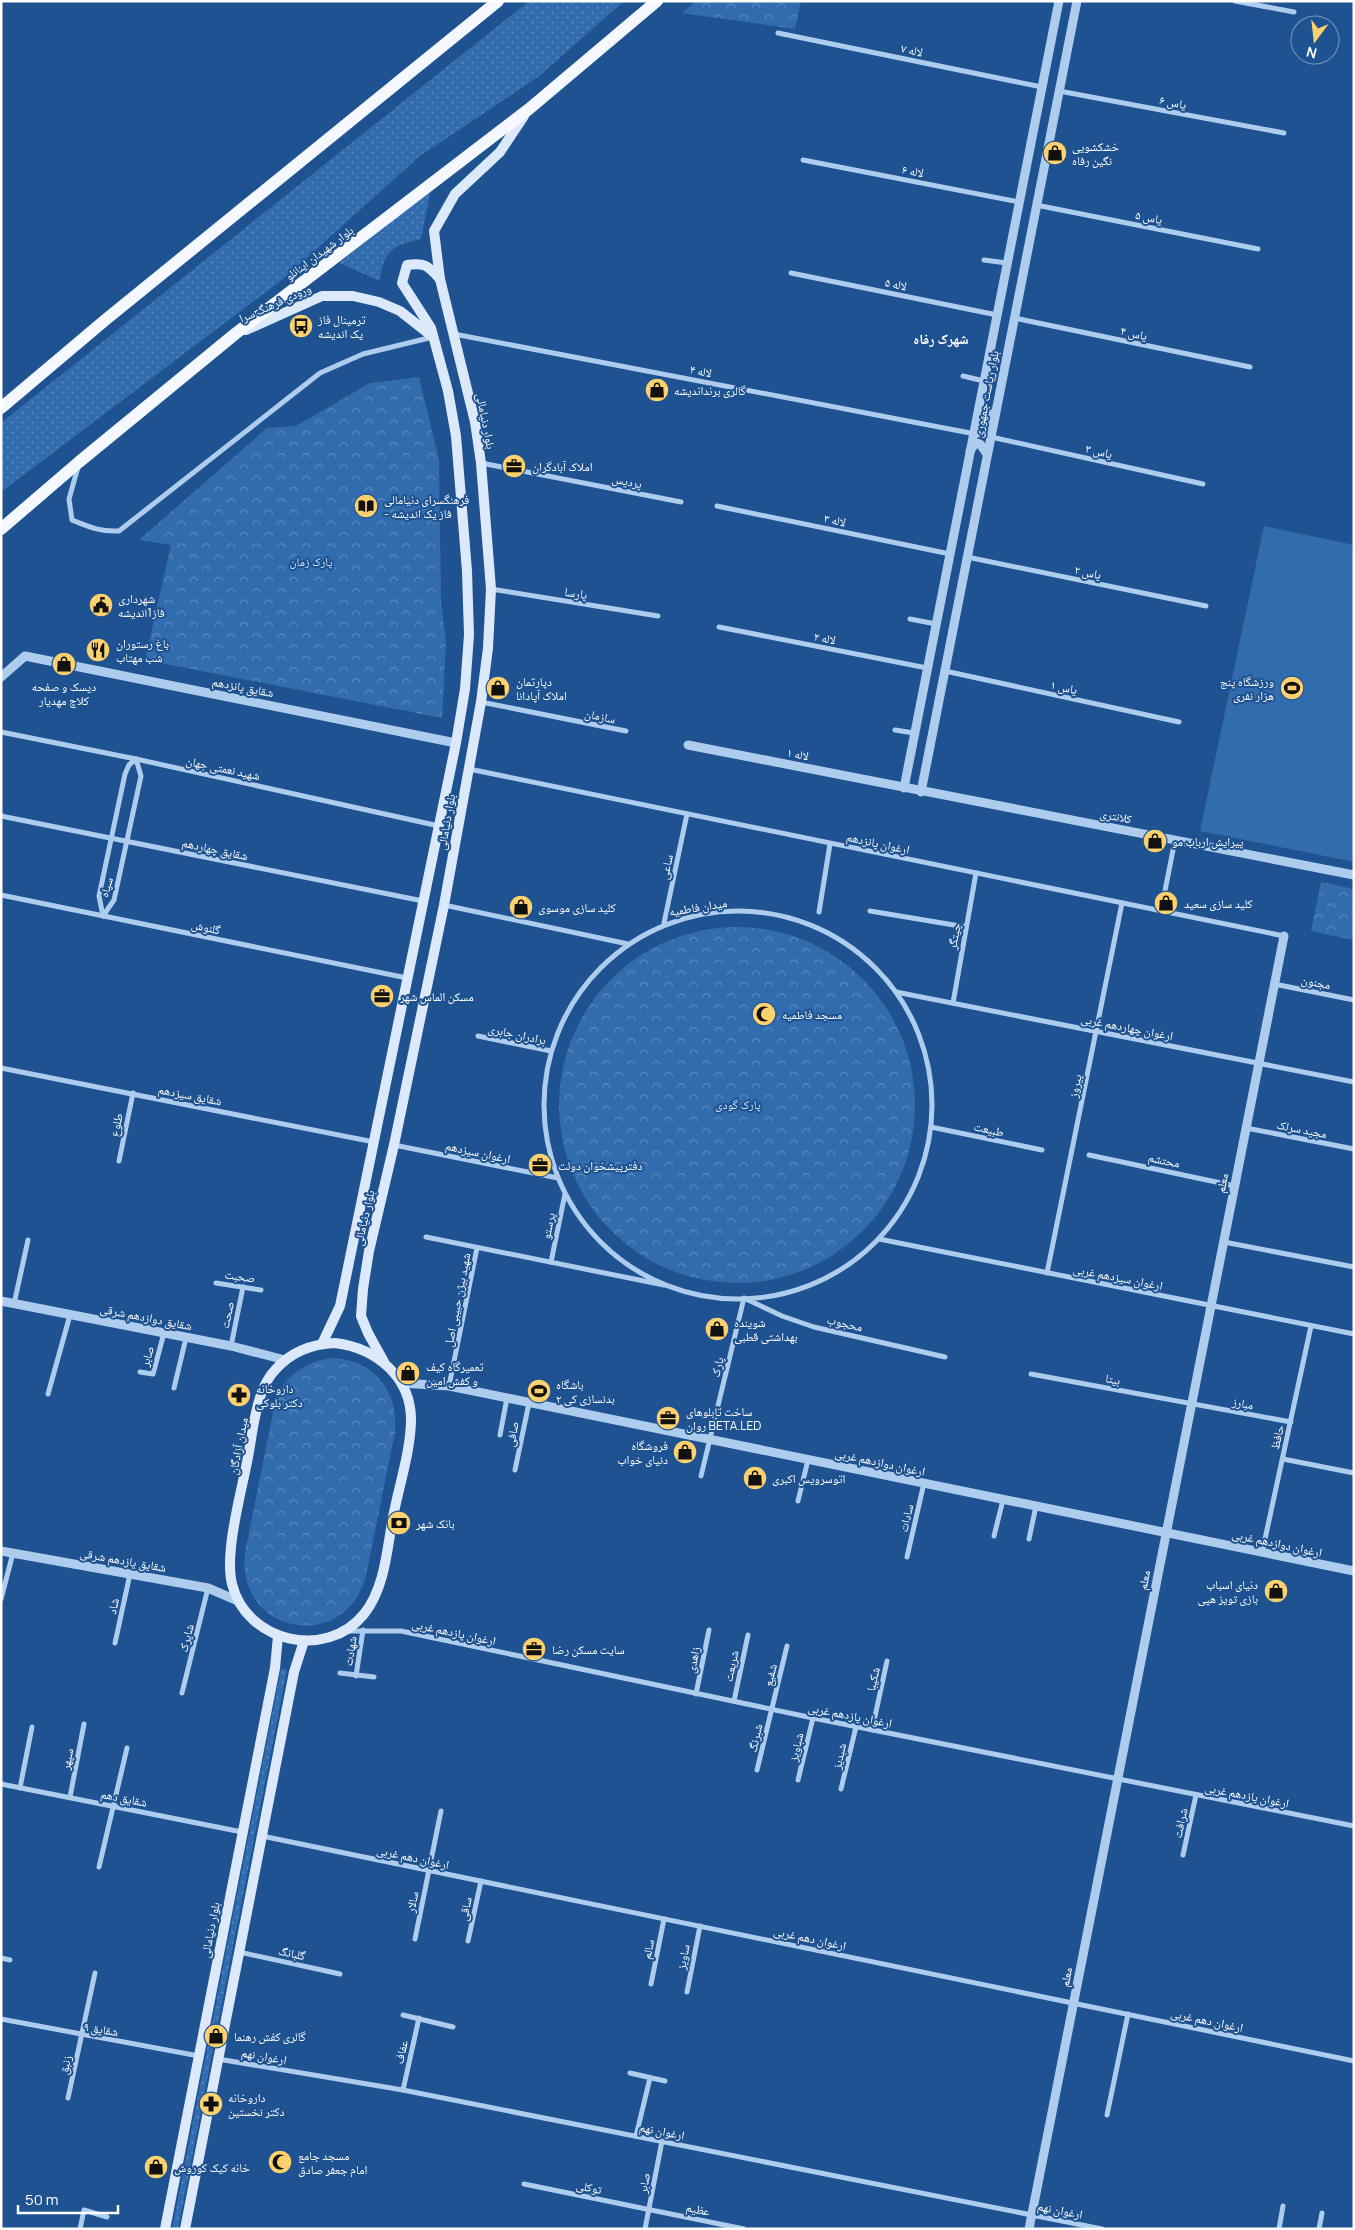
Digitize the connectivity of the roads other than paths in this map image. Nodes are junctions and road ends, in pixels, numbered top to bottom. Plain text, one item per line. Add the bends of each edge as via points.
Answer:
1 (498, 1) edge
2 (656, 1) edge
3 (1059, 1) edge
4 (1077, 1) edge
5 (1234, 1) edge
6 (1294, 12) dead end
7 (778, 33) dead end
8 (1042, 87) junction
9 (1058, 91) junction
10 (529, 109) junction
11 (1284, 133) dead end
12 (803, 160) dead end
13 (1019, 202) junction
14 (1036, 205) junction
15 (1258, 249) dead end
16 (984, 260) dead end
17 (1007, 263) junction
18 (791, 273) dead end
19 (440, 279) junction
20 (997, 315) junction
21 (1014, 318) junction
22 (235, 334) junction
23 (454, 334) junction
24 (434, 337) junction
25 (1250, 367) dead end
26 (963, 376) dead end
27 (984, 381) junction
28 (979, 407) junction
29 (1, 408) edge
30 (995, 411) junction
31 (974, 433) junction
32 (990, 437) junction
33 (970, 452) junction
34 (987, 454) junction
35 (79, 462) junction
36 (481, 463) junction
37 (1203, 484) dead end
38 (681, 502) dead end
39 (717, 506) dead end
40 (23, 511) junction
41 (1, 517) edge
42 (1, 529) edge
43 (950, 554) junction
44 (967, 557) junction
45 (491, 589) junction
46 (1206, 606) dead end
47 (658, 616) dead end
48 (910, 619) dead end
49 (936, 624) junction
50 (719, 627) dead end
51 (927, 668) junction
52 (945, 671) junction
53 (1, 677) edge
54 (482, 702) junction
55 (1179, 722) dead end
56 (895, 730) dead end
57 (626, 731) dead end
58 (1, 732) edge
59 (914, 733) junction
60 (456, 743) junction
61 (688, 746) dead end
62 (136, 759) junction
63 (468, 769) junction
64 (904, 788) junction
65 (921, 792) junction
66 (687, 814) junction
67 (1, 816) edge
68 (439, 826) junction
69 (112, 838) junction
70 (1175, 840) junction
71 (127, 841) junction
72 (830, 844) junction
73 (976, 873) junction
74 (1354, 875) edge
75 (1, 895) edge
76 (424, 902) junction
77 (1122, 903) junction
78 (444, 905) junction
79 (1161, 911) junction
80 (819, 912) dead end
81 (870, 912) dead end
82 (104, 916) junction
83 (664, 923) junction
84 (966, 926) junction
85 (1284, 936) joint
86 (628, 944) junction
87 (407, 978) junction
88 (1274, 984) junction
89 (896, 992) junction
90 (1354, 1000) edge
91 (953, 1003) junction
92 (1096, 1031) junction
93 (478, 1036) dead end
94 (551, 1051) junction
95 (1259, 1063) junction
96 (1, 1068) edge
97 (1354, 1082) edge
98 (133, 1093) junction
99 (931, 1127) junction
100 (1246, 1128) junction
101 (375, 1142) junction
102 (394, 1144) junction
103 (1042, 1150) dead end
104 (1354, 1150) edge
105 (1089, 1154) dead end
106 (119, 1161) dead end
107 (558, 1178) junction
108 (1234, 1186) junction
109 (565, 1193) junction
110 (426, 1237) dead end
111 (879, 1239) junction
112 (28, 1240) dead end
113 (1224, 1242) junction
114 (477, 1248) junction
115 (551, 1262) junction
116 (1354, 1267) edge
117 (1047, 1273) junction
118 (216, 1283) dead end
119 (243, 1287) junction
120 (672, 1287) junction
121 (261, 1290) dead end
122 (744, 1298) junction
123 (1, 1301) edge
124 (14, 1304) junction
125 (1211, 1306) junction
126 (70, 1315) junction
127 (1311, 1326) junction
128 (164, 1333) junction
129 (1354, 1334) edge
130 (186, 1338) junction
131 (322, 1344) junction
132 (231, 1346) junction
133 (945, 1357) dead end
134 (286, 1360) junction
135 (384, 1362) junction
136 (140, 1372) dead end
137 (1031, 1374) dead end
138 (401, 1383) junction
139 (450, 1386) junction
140 (174, 1388) dead end
141 (48, 1394) dead end
142 (507, 1398) junction
143 (529, 1403) junction
144 (1192, 1404) junction
145 (1291, 1422) junction
146 (500, 1435) dead end
147 (709, 1440) junction
148 (1283, 1459) junction
149 (808, 1460) junction
150 (515, 1470) dead end
151 (1354, 1473) edge
152 (701, 1476) dead end
153 (924, 1484) junction
154 (798, 1500) dead end
155 (1003, 1500) junction
156 (1036, 1506) junction
157 (1166, 1533) junction
158 (994, 1536) dead end
159 (1029, 1539) dead end
160 (1, 1551) edge
161 (1262, 1552) junction
162 (13, 1553) junction
163 (907, 1557) dead end
164 (1354, 1571) edge
165 (130, 1574) junction
166 (208, 1588) junction
167 (1, 1599) edge
168 (238, 1601) junction
169 (363, 1630) junction
170 (709, 1630) dead end
171 (343, 1632) junction
172 (748, 1634) dead end
173 (278, 1636) junction
174 (304, 1641) junction
175 (115, 1643) dead end
176 (787, 1646) dead end
177 (887, 1661) dead end
178 (340, 1673) dead end
179 (356, 1676) junction
180 (374, 1677) dead end
181 (182, 1693) dead end
182 (696, 1694) junction
183 (734, 1701) junction
184 (772, 1710) junction
185 (813, 1718) junction
186 (84, 1724) dead end
187 (32, 1727) dead end
188 (856, 1727) junction
189 (872, 1730) junction
190 (127, 1748) dead end
191 (757, 1770) dead end
192 (798, 1780) dead end
193 (1118, 1780) junction
194 (1, 1784) edge
195 (20, 1788) junction
196 (841, 1789) dead end
197 (1196, 1795) junction
198 (70, 1797) junction
199 (114, 1806) junction
200 (441, 1811) dead end
201 (1354, 1826) edge
202 (242, 1832) junction
203 (262, 1836) junction
204 (1183, 1855) dead end
205 (99, 1867) dead end
206 (429, 1870) junction
207 (481, 1881) junction
208 (664, 1919) junction
209 (700, 1926) junction
210 (415, 1939) dead end
211 (468, 1941) dead end
212 (239, 1952) junction
213 (1, 1958) edge
214 (10, 1960) dead end
215 (95, 1973) dead end
216 (340, 1974) dead end
217 (651, 1984) dead end
218 (687, 1992) dead end
219 (1073, 2003) junction
220 (403, 2014) dead end
221 (1128, 2014) junction
222 (419, 2018) junction
223 (1, 2019) edge
224 (453, 2027) dead end
225 (82, 2035) junction
226 (199, 2056) junction
227 (218, 2058) junction
228 (1354, 2060) edge
229 (630, 2073) dead end
230 (650, 2078) junction
231 (665, 2081) dead end
232 (403, 2090) junction
233 (68, 2098) dead end
234 (1107, 2115) dead end
235 (636, 2136) junction
236 (662, 2142) junction
237 (524, 2184) dead end
238 (1283, 2206) dead end
239 (649, 2210) junction
240 (1322, 2213) dead end
241 (1032, 2215) junction
242 (107, 2217) dead end
243 (80, 2229) edge
244 (165, 2229) edge
245 (185, 2229) edge
246 (645, 2229) edge
247 (744, 2229) edge
248 (1029, 2229) edge
249 (1102, 2229) edge
250 (1279, 2229) edge
251 (1319, 2229) edge

1 - 29 main road
2 - 10 main road, بلوار شهیدان اینانلو
3 - 8 street, بلوار ریاست جمهوری
4 - 9 street, بلوار ریاست جمهوری
5 - 6 street
7 - 8 street, لاله ۷
8 - 13 street, بلوار ریاست جمهوری
9 - 11 street, یاس ۶
9 - 14 street, بلوار ریاست جمهوری
10 - 19 main road, بلوار دنیامالی via 500,152 455,194 434,232
10 - 22 main road, بلوار شهیدان اینانلو
12 - 13 street, لاله ۶
13 - 17 street, بلوار ریاست جمهوری
14 - 15 street, یاس ۵
14 - 21 street, بلوار ریاست جمهوری
16 - 17 street
17 - 20 street, بلوار ریاست جمهوری
18 - 20 street, لاله ۵
19 - 23 main road, بلوار دنیامالی
19 - 24 main road, بلوار دنیامالی via 428,266 418,264 407,266 402,283
20 - 27 street, بلوار ریاست جمهوری
21 - 25 street, یاس ۴
21 - 30 street, بلوار ریاست جمهوری
22 - 24 main road, ورودی فرهنگ سرا via 322,296 353,296 400,311
22 - 35 main road, بلوار شهیدان اینانلو
23 - 31 street, لاله ۴
23 - 36 main road, بلوار دنیامالی via 475,422
24 - 35 street via 364,354 320,373 120,531 105,532 72,520 69,499
24 - 60 main road, بلوار دنیامالی via 456,436 467,571 469,635
26 - 27 street
27 - 28 street, بلوار ریاست جمهوری
28 - 30 street via 978,416 984,420
28 - 31 street, بلوار ریاست جمهوری
30 - 32 street, بلوار ریاست جمهوری
31 - 32 street, لاله ۴
31 - 33 street, بلوار ریاست جمهوری
32 - 34 street, بلوار ریاست جمهوری
32 - 37 street, یاس ۳
33 - 34 street via 975,443 980,444
33 - 43 street, بلوار ریاست جمهوری
34 - 44 street, بلوار ریاست جمهوری
35 - 40 main road, بلوار شهیدان اینانلو
36 - 38 street, پردیس
36 - 45 main road, بلوار دنیامالی
39 - 43 street, لاله ۳
40 - 41 main road
40 - 42 main road, بلوار شهیدان اینانلو
43 - 49 street, بلوار ریاست جمهوری
44 - 46 street, یاس ۲
44 - 52 street, بلوار ریاست جمهوری
45 - 47 street, پارسا
45 - 54 main road, بلوار دنیامالی
48 - 49 street
49 - 51 street, بلوار ریاست جمهوری
50 - 51 street, لاله ۲
51 - 59 street, بلوار ریاست جمهوری
52 - 55 street, یاس ۱
52 - 65 street, بلوار ریاست جمهوری
53 - 60 street, شقایق پانزدهم via 25,656
54 - 57 street, سازمان
54 - 63 main road, بلوار دنیامالی
56 - 59 street
58 - 62 street, شهید نعمتی جهان
59 - 64 street, بلوار ریاست جمهوری
60 - 68 main road, بلوار دنیامالی
61 - 64 street, لاله ۱
62 - 68 street, شهید نعمتی جهان
62 - 69 street, سپاه via 125,774
62 - 71 street, سپاه via 141,776
63 - 66 street, ارغوان پانزدهم
63 - 78 main road, بلوار دنیامالی
64 - 65 street, کلانتری
65 - 70 street, کلانتری
66 - 72 street, ارغوان پانزدهم
66 - 83 street, ساعی
67 - 69 street, شقایق چهاردهم
68 - 76 main road, بلوار دنیامالی
69 - 71 street, شقایق چهاردهم
69 - 82 street, سپاه via 99,896
70 - 74 street, کلانتری
70 - 79 street
71 - 76 street, شقایق چهاردهم
71 - 82 street, سپاه via 114,900
72 - 73 street, ارغوان پانزدهم
72 - 80 street
73 - 77 street, ارغوان پانزدهم
73 - 84 street, چیتگر
75 - 82 street, گلنوش
76 - 87 main road, بلوار دنیامالی
77 - 79 street, ارغوان پانزدهم
77 - 92 street, پیروز
78 - 86 street
78 - 102 main road, بلوار دنیامالی
79 - 85 street, ارغوان پانزدهم
81 - 84 street
82 - 87 street, گلنوش
83 - 86 street, میدان فاطمیه
83 - 89 street, میدان فاطمیه via 726,911 786,917 814,927 845,944 873,966
84 - 91 street, چیتگر
85 - 88 street, معلم
86 - 94 street, میدان فاطمیه via 607,961 583,988 560,1026
87 - 101 main road, بلوار دنیامالی
88 - 90 street, مجنون
88 - 95 street, معلم
89 - 91 street, ارغوان چهاردهم غربی
89 - 99 street, میدان فاطمیه via 914,1023 926,1056 932,1092
91 - 92 street, ارغوان چهاردهم غربی
92 - 95 street, ارغوان چهاردهم غربی
92 - 117 street, پیروز
93 - 94 street, برادران جابری
94 - 107 street, میدان فاطمیه via 545,1083 544,1116 548,1148
95 - 97 street, ارغوان چهاردهم غربی
95 - 100 street, معلم
96 - 98 street, شقایق سیزدهم
98 - 101 street, شقایق سیزدهم
98 - 106 street, طلوع
99 - 103 street, طبیعت
99 - 111 street, میدان فاطمیه via 925,1158 914,1187
100 - 104 street, مجید سرلک
100 - 108 street, معلم
101 - 131 main road, بلوار دنیامالی via 340,1306
102 - 107 street, ارغوان سیزدهم
102 - 135 main road, بلوار دنیامالی via 369,1252 361,1316
105 - 108 street, محتشم
107 - 109 street, میدان فاطمیه
108 - 113 street, معلم
109 - 115 street, پرستو
109 - 120 street, میدان فاطمیه via 585,1224 610,1250 639,1271
110 - 114 street
111 - 117 street, ارغوان سیزدهم غربی
111 - 122 street, میدان فاطمیه via 850,1264 817,1282 781,1294
112 - 124 street
113 - 116 street
113 - 125 street, معلم
114 - 115 street
114 - 139 street, شهید بیژن حبیبی اصل
115 - 120 street
117 - 125 street, ارغوان سیزدهم غربی
118 - 119 street, صحبت
119 - 121 street, صحبت
119 - 132 street, صحت
120 - 122 street, میدان فاطمیه via 707,1296
122 - 133 street, محجوب via 814,1327
122 - 147 street, پارک
123 - 124 street, شقایق دوازدهم شرقی
124 - 126 street, شقایق دوازدهم شرقی
125 - 127 street, ارغوان سیزدهم غربی
125 - 144 street, معلم
126 - 128 street, شقایق دوازدهم شرقی
126 - 141 street
127 - 129 street, ارغوان سیزدهم غربی
127 - 145 street, حافظ
128 - 130 street, شقایق دوازدهم شرقی
128 - 136 street, صابر via 154,1374
130 - 132 street, شقایق دوازدهم شرقی
130 - 140 street
131 - 134 main road, میدان آزادگان via 309,1347
131 - 135 main road, میدان آزادگان via 349,1344 374,1354
132 - 134 street, شقایق دوازدهم شرقی
134 - 168 main road, میدان آزادگان via 262,1392 253,1433 229,1563
135 - 138 main road, میدان آزادگان
137 - 144 street, بیتا
138 - 139 street, ارغوان دوازدهم غربی
138 - 171 main road, میدان آزادگان via 411,1421 381,1580 364,1615
139 - 142 street, ارغوان دوازدهم غربی
142 - 143 street, ارغوان دوازدهم غربی
142 - 146 street
143 - 147 street, ارغوان دوازدهم غربی
143 - 150 street, صافی
144 - 145 street, مبارز
144 - 157 street, معلم
145 - 148 street, حافظ
147 - 149 street, ارغوان دوازدهم غربی
147 - 152 street, پارک
148 - 151 street
148 - 161 street, حافظ
149 - 153 street, ارغوان دوازدهم غربی
149 - 154 street
153 - 155 street, ارغوان دوازدهم غربی
153 - 163 street, سادات
155 - 156 street, ارغوان دوازدهم غربی
155 - 158 street
156 - 157 street, ارغوان دوازدهم غربی
156 - 159 street
157 - 161 street, ارغوان دوازدهم غربی
157 - 193 street, معلم
160 - 162 street, شقایق یازدهم شرقی
161 - 164 street, ارغوان دوازدهم غربی
162 - 165 street, شقایق یازدهم شرقی
162 - 167 street
165 - 166 street, شقایق یازدهم شرقی
165 - 175 street, شاد
166 - 168 street, شقایق یازدهم شرقی
166 - 181 street, شاپرک
168 - 173 main road, میدان آزادگان via 255,1622
169 - 171 street, ارغوان یازدهم غربی
169 - 179 street, شهادت
169 - 182 street, ارغوان یازدهم غربی via 401,1631
170 - 182 street, زاهدی
171 - 174 main road, میدان آزادگان
172 - 183 street, شریعت
173 - 174 main road, میدان آزادگان
173 - 202 main road, بلوار دنیامالی via 275,1668
174 - 203 main road via 294,1672
176 - 184 street, شفیع
177 - 189 street, شکیبا
178 - 179 street
179 - 180 street
182 - 183 street, ارغوان یازدهم غربی
183 - 184 street, ارغوان یازدهم غربی
184 - 185 street, ارغوان یازدهم غربی
184 - 191 street, شبرنگ
185 - 188 street, ارغوان یازدهم غربی
185 - 192 street, شباویز
186 - 198 street, سپهر
187 - 195 street
188 - 189 street, ارغوان یازدهم غربی
188 - 196 street, شبدیز
189 - 193 street, ارغوان یازدهم غربی
190 - 199 street
193 - 197 street, ارغوان یازدهم غربی
193 - 219 street, معلم
194 - 195 street, شقایق دهم
195 - 198 street, شقایق دهم
197 - 201 street, ارغوان یازدهم غربی
197 - 204 street, شرافت
198 - 199 street, شقایق دهم
199 - 202 street, شقایق دهم
199 - 205 street
200 - 206 street, سالار
202 - 226 main road, بلوار دنیامالی
203 - 206 street, ارغوان دهم غربی
203 - 212 main road
206 - 207 street, ارغوان دهم غربی
206 - 210 street, سالار
207 - 208 street, ارغوان دهم غربی
207 - 211 street, ساقی
208 - 209 street, ارغوان دهم غربی
208 - 217 street, سالم
209 - 218 street, ساویز
209 - 219 street, ارغوان دهم غربی
212 - 216 street, گلبانگ
212 - 227 main road
213 - 214 street
215 - 225 street, زنبق
219 - 221 street, ارغوان دهم غربی
219 - 241 street, معلم
220 - 222 street
221 - 228 street, ارغوان دهم غربی
221 - 234 street
222 - 224 street
222 - 232 street, عفاف
223 - 225 street, شقایق ۹
225 - 226 street, شقایق ۹
225 - 233 street, زنبق
226 - 244 main road, بلوار دنیامالی
227 - 232 street, ارغوان نهم
227 - 245 main road
229 - 230 street
230 - 231 street
230 - 235 street
232 - 235 street, ارغوان نهم
235 - 236 street, ارغوان نهم
236 - 239 street, صابر
236 - 241 street, ارغوان نهم
237 - 239 street, توکلی
238 - 250 street
239 - 246 street, صابر
239 - 247 street, عظیم
240 - 251 street
241 - 248 street, معلم
241 - 249 street, ارغوان نهم
242 - 243 street via 84,2210

